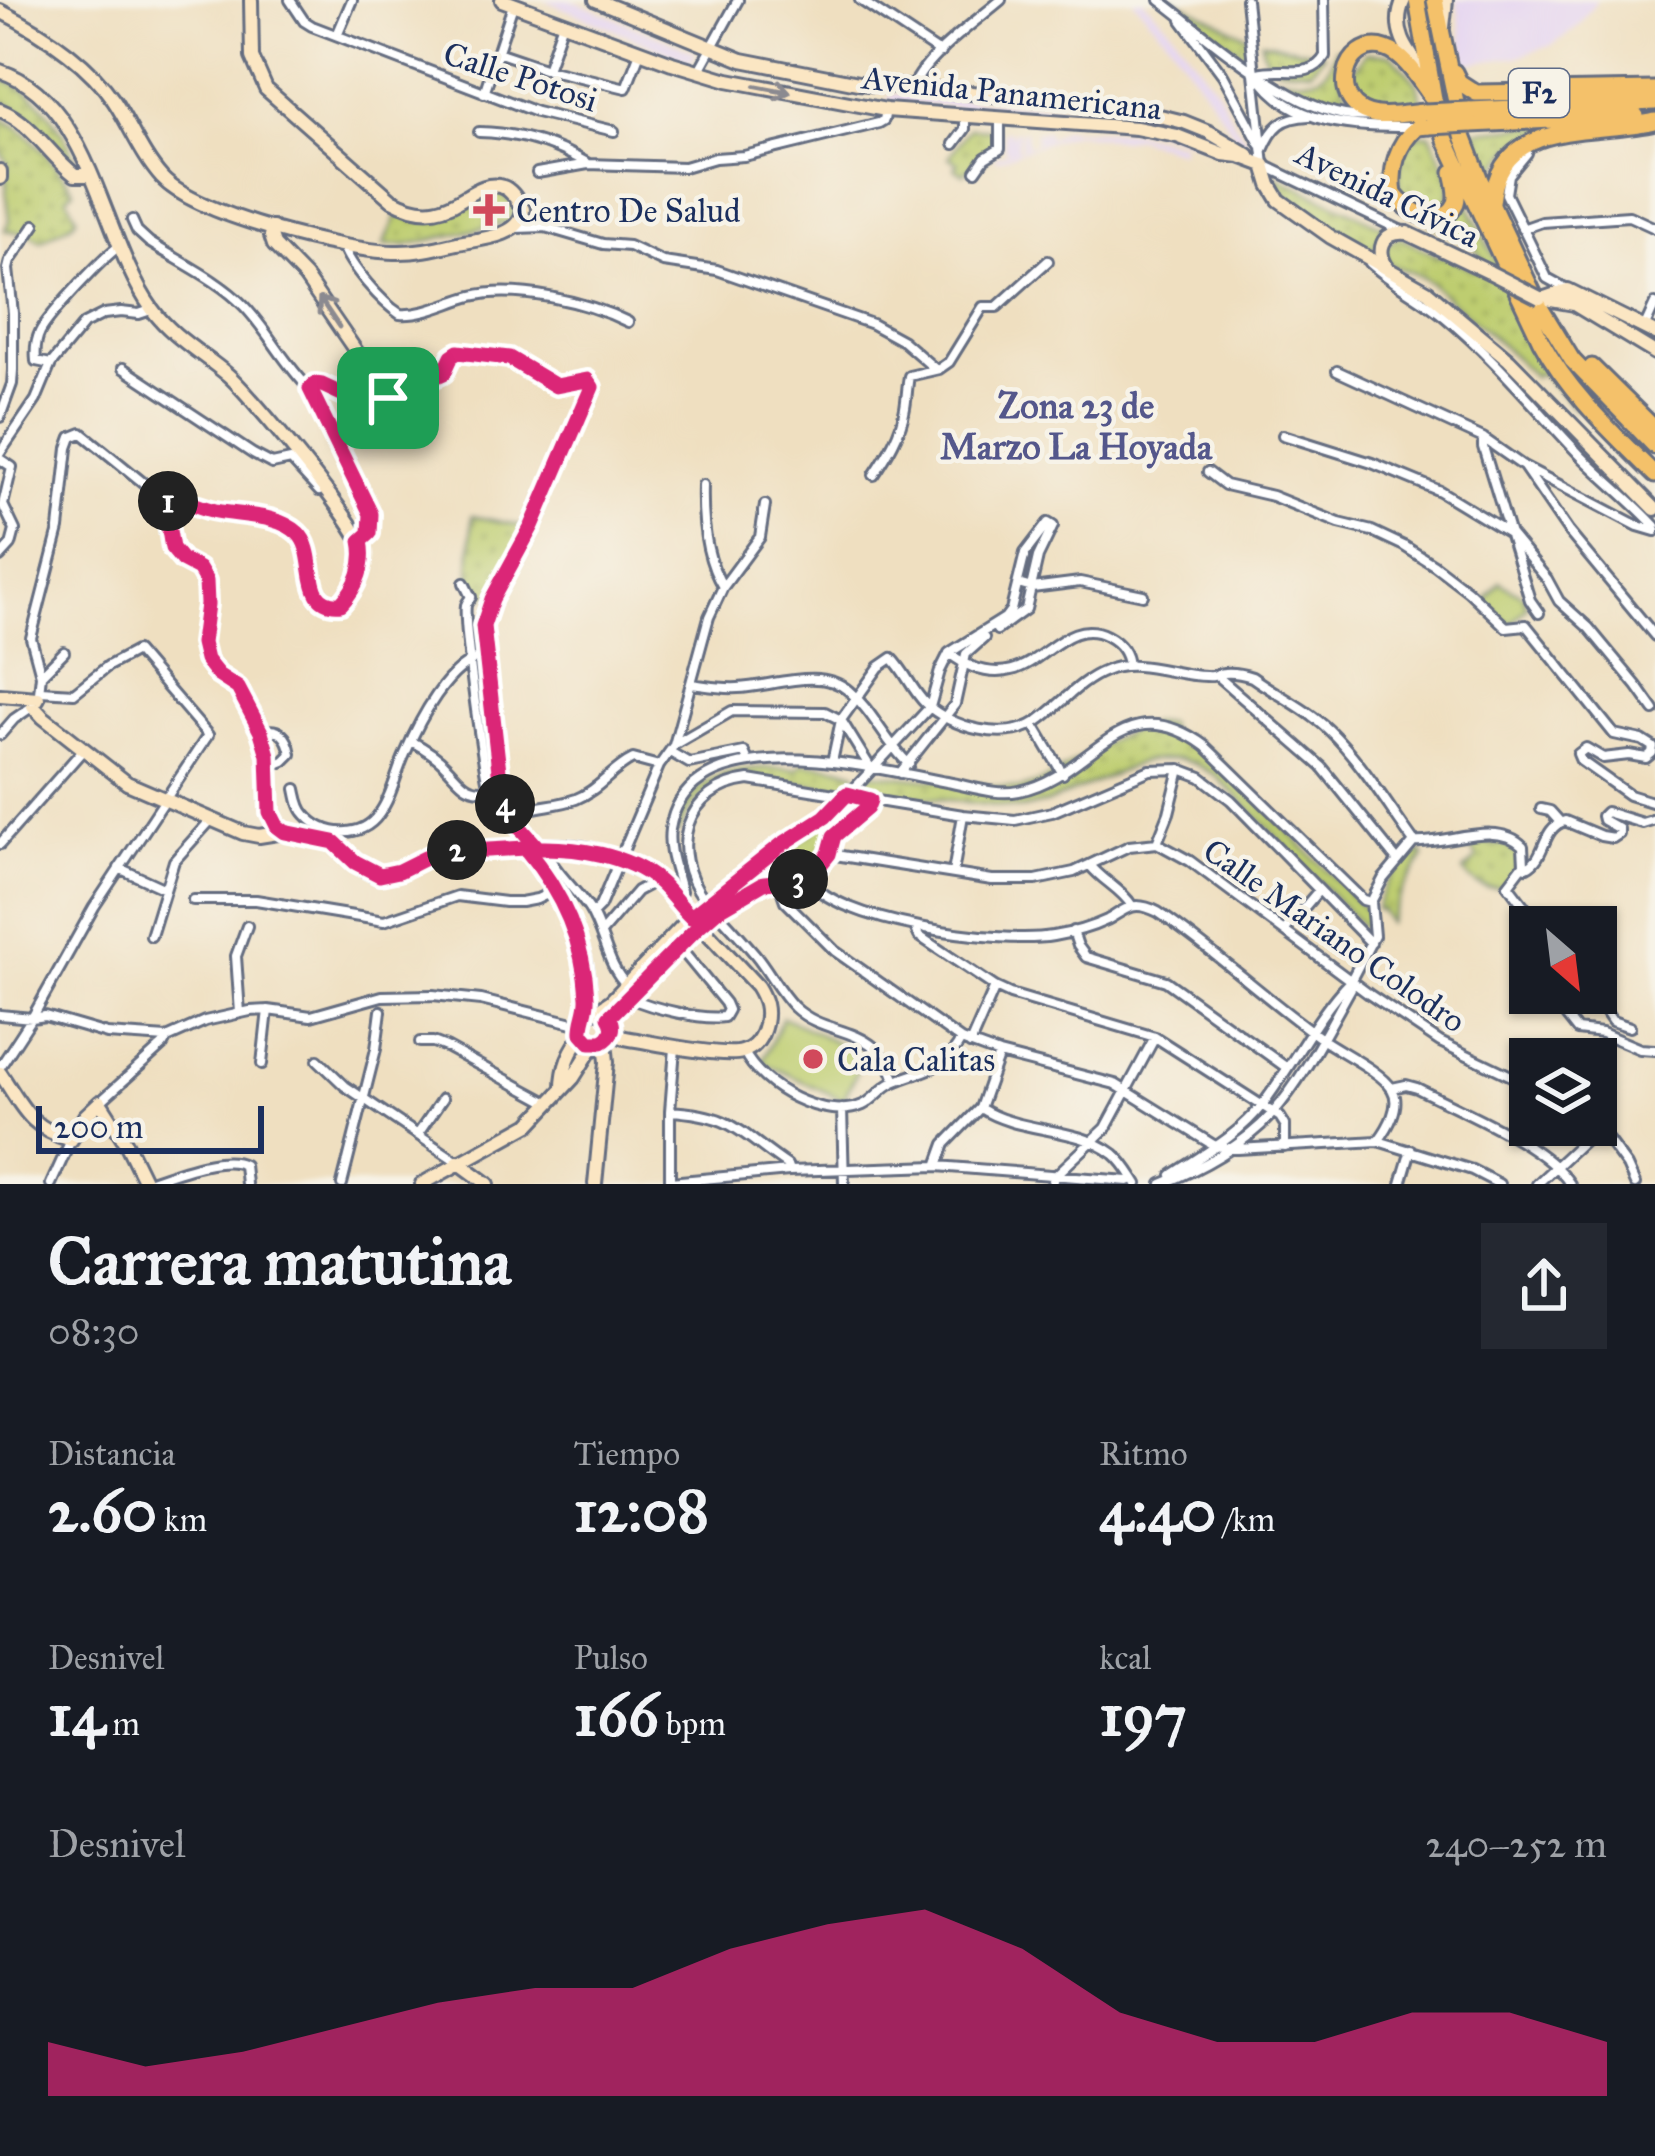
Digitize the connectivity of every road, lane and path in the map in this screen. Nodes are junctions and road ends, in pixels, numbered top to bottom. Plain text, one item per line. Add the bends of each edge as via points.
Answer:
1 (251, 0) edge
2 (290, 0) edge
3 (352, 0) edge
4 (596, 0) edge
5 (738, 0) edge
6 (862, 0) edge
7 (1000, 0) edge
8 (1324, 0) edge
9 (1417, 0) edge
10 (1435, 0) edge
11 (1446, 0) edge
12 (1247, 1) edge
13 (1404, 1) edge
14 (508, 2) edge
15 (1166, 3) edge
16 (0, 11) edge
17 (563, 23) junction
18 (337, 35) junction
19 (711, 47) junction
20 (1443, 49) junction
21 (641, 51) junction
22 (497, 52) junction
23 (940, 53) junction
24 (0, 70) edge
25 (548, 70) junction
26 (698, 72) junction
27 (1256, 73) junction
28 (1431, 81) junction
29 (913, 89) junction
30 (1655, 90) edge
31 (484, 93) junction
32 (1655, 103) edge
33 (0, 110) edge
34 (886, 110) junction
35 (1377, 115) junction
36 (1311, 116) junction
37 (1426, 116) junction
38 (965, 117) junction
39 (1470, 117) junction
40 (1655, 118) edge
41 (1000, 119) junction
42 (614, 131) dead end
43 (1575, 131) junction
44 (479, 132) dead end
45 (1445, 139) junction
46 (954, 144) dead end
47 (1263, 158) junction
48 (588, 164) junction
49 (976, 171) dead end
50 (537, 173) dead end
51 (90, 175) junction
52 (1492, 206) junction
53 (523, 209) junction
54 (132, 220) dead end
55 (34, 225) dead end
56 (545, 227) junction
57 (273, 228) junction
58 (515, 228) junction
59 (1655, 228) edge
60 (1522, 229) junction
61 (1408, 233) junction
62 (343, 244) junction
63 (121, 245) junction
64 (1359, 255) junction
65 (1048, 262) dead end
66 (1390, 271) junction
67 (1568, 290) junction
68 (1542, 298) junction
69 (1655, 304) edge
70 (152, 309) junction
71 (628, 322) dead end
72 (1649, 330) edge
73 (1548, 336) junction
74 (1655, 353) edge
75 (51, 364) junction
76 (123, 368) dead end
77 (934, 368) junction
78 (1336, 371) dead end
79 (310, 389) junction
80 (2, 395) edge
81 (388, 398) junction
82 (0, 417) edge
83 (1655, 420) edge
84 (1655, 429) edge
85 (1283, 435) dead end
86 (1483, 438) junction
87 (1655, 442) edge
88 (0, 456) edge
89 (1655, 462) edge
90 (1523, 466) junction
91 (1208, 472) dead end
92 (874, 475) dead end
93 (1655, 479) edge
94 (703, 485) dead end
95 (331, 498) junction
96 (167, 502) junction
97 (765, 505) dead end
98 (1655, 509) edge
99 (1655, 528) edge
100 (1509, 533) junction
101 (361, 541) junction
102 (0, 557) edge
103 (464, 583) dead end
104 (1018, 584) junction
105 (723, 587) junction
106 (1032, 588) junction
107 (1143, 595) dead end
108 (471, 597) junction
109 (492, 599) junction
110 (1538, 613) dead end
111 (1655, 636) edge
112 (64, 652) dead end
113 (949, 653) junction
114 (485, 656) junction
115 (471, 659) junction
116 (963, 664) junction
117 (1128, 666) junction
118 (41, 675) junction
119 (1216, 675) junction
120 (691, 684) junction
121 (0, 694) edge
122 (37, 698) junction
123 (857, 699) junction
124 (929, 707) junction
125 (1654, 710) edge
126 (946, 718) junction
127 (842, 720) junction
128 (1034, 724) junction
129 (495, 728) junction
130 (480, 730) junction
131 (261, 732) junction
132 (0, 735) edge
133 (411, 741) junction
134 (672, 748) junction
135 (892, 749) junction
136 (83, 750) junction
137 (748, 761) junction
138 (832, 761) junction
139 (909, 764) junction
140 (659, 766) junction
141 (269, 767) junction
142 (871, 769) junction
143 (1180, 769) junction
144 (498, 773) junction
145 (901, 773) junction
146 (486, 774) junction
147 (1063, 774) junction
148 (296, 789) dead end
149 (489, 790) junction
150 (847, 794) junction
151 (870, 800) junction
152 (167, 801) junction
153 (1655, 802) edge
154 (1541, 809) dead end
155 (963, 815) junction
156 (512, 816) junction
157 (1655, 819) edge
158 (210, 821) junction
159 (1559, 821) junction
160 (285, 832) junction
161 (670, 837) junction
162 (685, 838) junction
163 (1414, 842) junction
164 (1157, 843) junction
165 (0, 844) edge
166 (536, 848) junction
167 (829, 854) junction
168 (1397, 860) junction
169 (619, 861) junction
170 (1090, 865) junction
171 (1524, 865) junction
172 (119, 868) junction
173 (953, 873) junction
174 (654, 877) junction
175 (806, 877) junction
176 (778, 881) junction
177 (165, 889) junction
178 (556, 890) junction
179 (1319, 890) junction
180 (194, 900) dead end
181 (676, 902) junction
182 (1371, 902) junction
183 (706, 903) junction
184 (1132, 906) junction
185 (1524, 906) edge
186 (716, 911) junction
187 (592, 914) junction
188 (695, 921) junction
189 (247, 926) dead end
190 (915, 927) junction
191 (1286, 930) junction
192 (1073, 932) junction
193 (601, 933) junction
194 (151, 936) dead end
195 (1371, 943) junction
196 (679, 946) junction
197 (1352, 980) junction
198 (994, 987) junction
199 (628, 991) junction
200 (268, 1010) junction
201 (381, 1011) dead end
202 (240, 1013) junction
203 (1564, 1014) edge
204 (1607, 1014) edge
205 (0, 1015) edge
206 (32, 1018) junction
207 (1630, 1027) dead end
208 (596, 1028) junction
209 (1312, 1030) junction
210 (1155, 1037) junction
211 (167, 1039) junction
212 (1322, 1039) junction
213 (420, 1042) dead end
214 (966, 1042) junction
215 (675, 1045) junction
216 (1655, 1050) edge
217 (744, 1052) junction
218 (999, 1054) junction
219 (318, 1060) dead end
220 (262, 1064) dead end
221 (1289, 1066) junction
222 (0, 1070) edge
223 (1301, 1072) junction
224 (1509, 1075) edge
225 (896, 1081) junction
226 (1127, 1089) junction
227 (1392, 1089) junction
228 (364, 1098) junction
229 (442, 1099) dead end
230 (100, 1102) junction
231 (550, 1104) junction
232 (1261, 1107) junction
233 (980, 1108) junction
234 (842, 1109) junction
235 (670, 1111) junction
236 (1273, 1113) junction
237 (418, 1134) junction
238 (71, 1140) junction
239 (1378, 1141) junction
240 (1093, 1142) junction
241 (1215, 1146) junction
242 (1577, 1146) edge
243 (1612, 1146) edge
244 (1233, 1147) junction
245 (1285, 1147) junction
246 (1411, 1150) junction
247 (458, 1162) junction
248 (937, 1166) junction
249 (1558, 1166) junction
250 (844, 1170) junction
251 (789, 1171) junction
252 (1053, 1180) edge
253 (1135, 1181) edge
254 (670, 1183) edge
255 (52, 1184) edge
256 (145, 1184) edge
257 (246, 1184) edge
258 (342, 1184) edge
259 (422, 1184) edge
260 (488, 1184) edge
261 (595, 1184) edge
262 (844, 1184) edge
263 (1162, 1184) edge
264 (1401, 1184) edge
265 (1499, 1184) edge
266 (1537, 1184) edge
267 (1570, 1184) edge
268 (1635, 1184) edge

1 - 53 street via 252,58 262,83 392,200 428,212 503,187
2 - 18 street, Calle Potosi via 304,21
3 - 18 street
4 - 19 street, Avenida Panamericana
5 - 19 street
6 - 23 street
7 - 23 street
8 - 27 street via 1321,64
9 - 28 highway
10 - 20 highway
11 - 20 street
12 - 27 street
13 - 28 street via 1401,39
14 - 17 street, Avenida Panamericana
14 - 22 street
15 - 27 street
15 - 47 street via 1223,75
16 - 57 street via 98,80 166,183
17 - 21 street, Avenida Panamericana
17 - 25 street
18 - 31 street, Calle Potosi
19 - 26 street
19 - 29 street, Avenida Panamericana via 742,60
20 - 30 highway, F2 via 1459,82 1476,93
20 - 52 highway via 1463,136
21 - 25 street via 626,88
21 - 26 street, Avenida Panamericana
22 - 25 street
22 - 31 street
23 - 29 street
24 - 51 street via 53,105
26 -> 34 street, Avenida Panamericana
27 - 35 street via 1314,108
27 - 36 street via 1283,102
27 - 47 street
28 - 37 highway
29 - 47 street, Avenida Panamericana via 1119,106 1209,132
31 - 42 street, Calle Potosi
32 - 39 highway, F2
33 - 51 street via 75,175
34 - 38 street, Avenida Panamericana
34 - 48 street via 879,123 745,156 684,167
35 - 37 highway, F2
35 - 37 highway via 1354,104 1344,80 1352,60 1375,48 1399,56
36 - 37 street via 1362,126
36 - 47 street via 1282,121
37 - 39 highway, F2, bridge
37 - 45 highway
37 - 45 highway via 1396,158 1394,194 1412,212 1436,217 1457,201
38 - 41 street, Avenida Panamericana
38 - 46 street
39 - 40 highway, F2
40 - 43 highway, F2
41 - 47 street, Avenida Panamericana via 1136,128
41 - 49 street via 1000,149
43 - 52 highway, F2 via 1514,151 1500,167
43 - 60 street via 1530,151 1509,175 1506,194
44 - 48 street via 531,138
45 - 73 highway
47 - 61 street, Avenida Cívica
47 - 64 street via 1279,200
48 - 50 street
51 - 63 street
52 - 73 highway
53 - 56 street
53 - 58 street
54 - 79 street via 149,242 247,309
55 - 80 street via 8,269 13,370
56 - 58 street
56 - 77 street via 794,296 894,335
57 - 62 street
81 -> 57 street via 274,245
58 - 62 street via 413,252
59 - 60 street via 1629,216
60 - 67 street via 1546,278
61 - 66 street via 1382,243
61 - 68 street, Avenida Cívica, bridge
62 - 71 street via 400,314 515,291
63 - 70 street
63 - 75 street via 40,331 36,361
64 - 66 street
64 - 99 street via 1474,342
65 - 77 street via 997,307 983,307 949,362
66 - 98 street via 1427,291 1509,360
67 - 68 street
67 - 72 street
68 - 74 street, Avenida Cívica via 1574,304
69 - 72 street
70 - 75 street via 90,320
70 - 95 street via 247,393
73 - 83 highway via 1581,352
73 - 84 highway
73 - 87 highway
73 - 89 highway via 1556,363
73 - 93 highway via 1556,367
75 - 88 street
76 - 95 street via 253,454 272,464 291,460
77 - 92 street via 909,376 897,436
78 - 86 street
79 - 81 street via 322,385 378,411
79 - 101 street via 371,514
80 - 82 street
81 - 109 street via 444,373 452,356 465,352 509,358 549,384 587,380 592,387
85 - 100 street via 1440,491
86 - 90 street
86 - 100 street
88 - 102 street via 12,466 3,505 14,533
90 - 99 street
90 - 111 street
91 - 153 street via 1226,485 1372,531 1434,565 1506,627 1526,625 1614,734 1653,747 1646,758 1603,758 1586,748 1581,761 1629,795
94 - 105 street via 712,565
95 - 101 street
96 - 101 street via 251,515 296,532 317,596 332,605 345,601 358,580
96 - 118 street via 82,433 70,440 59,529 31,638
96 - 131 street via 172,548 206,581 206,660 238,688
97 - 105 street via 760,537
100 - 110 street
100 - 125 street
103 - 108 street
104 - 106 street
104 - 106 street via 1024,553 1048,524
104 - 113 street via 1005,618
105 - 120 street
106 - 107 street via 1080,582
106 - 116 street via 1021,615 972,647
108 - 109 street
108 - 115 street
109 - 114 street
112 - 118 street
113 - 116 street
113 - 124 street
114 - 115 street
114 - 129 street
115 - 130 street
115 - 133 street
116 - 117 street via 1011,670 1065,638 1095,631 1114,639
116 - 126 street
117 - 119 street
117 - 128 street via 1093,676
118 - 122 street
119 - 163 street via 1252,676 1328,729
119 - 168 street via 1322,766
120 - 123 street via 733,689 829,680
120 - 134 street
121 - 122 street
122 - 132 street
122 - 136 street
122 - 152 street via 74,693 136,651 208,736
123 - 124 street via 892,658
123 - 127 street
123 - 135 street
124 - 126 street
124 - 135 street
126 - 128 street via 993,730
126 - 139 street
127 - 134 street via 808,710 732,711
127 - 138 street
127 - 142 street
128 - 147 street
129 - 130 street
129 - 144 street
130 - 146 street
131 - 141 street
131 - 141 street via 278,730 290,749
133 - 148 street via 378,816 358,830 313,821
133 - 149 street via 460,784
134 - 137 street via 689,763 744,752
134 - 140 street
135 - 139 street
135 - 142 street
136 - 152 street
136 - 165 street
137 - 138 street
137 - 161 street via 692,788
138 - 142 street
139 - 145 street
140 - 156 street via 633,758 574,800
140 - 169 street
141 - 160 street via 270,812
142 - 145 street
142 - 150 street
143 - 155 street via 1150,770 1024,820
143 - 164 street
143 - 179 street via 1231,800
144 - 146 street
144 - 156 street
145 - 147 street via 1007,793
146 - 149 street
147 - 182 street via 1133,726 1185,733
149 - 156 street
150 - 151 street
150 - 162 street via 736,782 696,807
150 - 183 street
151 - 155 street
151 - 167 street via 834,836
152 - 158 street
152 - 172 street
154 - 159 street
155 - 173 street
156 - 166 street
157 - 159 street via 1606,812 1604,820 1618,827 1613,838
158 - 160 street via 253,835
158 - 177 street via 175,861
159 - 171 street via 1534,864
160 - 166 street via 334,842 380,875 435,853
161 - 162 street
161 - 181 street
162 - 183 street
163 - 168 street
163 - 171 street via 1511,837 1522,846
164 - 170 street, Calle Mariano Colodro
164 - 191 street, Calle Mariano Colodro
166 - 169 street via 584,848
166 - 178 street
166 - 187 street
167 - 173 street, Calle Mariano Colodro
167 - 175 street
168 - 182 street
169 - 174 street
169 - 187 street
170 - 173 street, Calle Mariano Colodro via 1036,880
170 - 184 street
171 - 185 street via 1508,885
172 - 177 street
172 - 206 street
174 - 181 street
174 - 193 street
175 - 176 street
175 - 190 street via 820,892
176 - 186 street
176 - 214 street via 817,936
177 - 194 street
178 - 180 street via 521,902 457,896 384,921 256,900
178 - 208 street via 579,947
179 - 191 street
179 - 195 street
181 - 188 street
182 - 195 street
183 - 186 street
183 - 188 street
184 - 192 street
184 - 209 street via 1167,917
186 - 188 street
186 - 225 street via 797,1010 862,1039 887,1060
187 - 193 street
188 - 196 street
188 - 199 street
188 - 217 street via 766,1003 764,1031
189 - 202 street via 236,956
190 - 192 street via 1019,939
190 - 198 street
191 - 197 street, Calle Mariano Colodro
192 - 221 street via 1086,957 1166,981
193 - 199 street
195 - 197 street
196 - 199 street
196 - 199 street via 725,1003 724,1017
197 - 209 street
197 - 212 street
197 - 224 street, Calle Mariano Colodro via 1440,1042
198 - 210 street
198 - 214 street
199 - 208 street
200 - 202 street
200 - 208 street via 311,1016 382,996 433,994
200 - 220 street
201 - 228 street
202 - 211 street
203 - 216 street via 1577,1030
204 - 207 street
205 - 206 street
206 - 211 street
206 - 222 street
208 - 215 street
208 - 231 street via 571,1052
208 - 261 street via 608,1062
209 - 212 street
209 - 221 street
210 - 226 street
210 - 232 street
211 - 230 street
212 - 223 street
212 - 227 street
213 - 231 street via 446,1047
214 - 218 street
214 - 225 street via 932,1069
215 - 217 street
215 - 235 street
217 - 234 street via 796,1100
218 - 226 street
218 - 233 street
219 - 228 street
221 - 223 street
221 - 232 street
222 - 238 street via 33,1122
223 - 236 street
225 - 234 street via 861,1106
226 - 240 street
226 - 241 street
227 - 239 street via 1392,1118
227 - 249 street via 1417,1088
228 - 237 street
228 - 258 street
229 - 237 street
230 - 238 street
230 - 256 street
231 - 247 street via 530,1124
232 - 236 street
232 - 241 street
233 - 240 street
233 - 248 street via 944,1144
234 - 250 street
235 - 251 street via 737,1126
235 - 254 street
236 - 244 street
236 - 245 street via 1285,1125
237 - 247 street
238 - 255 street
239 - 245 street
239 - 246 street
240 - 252 street
240 - 253 street via 1118,1157
241 - 244 street
241 - 263 street
242 - 249 street
243 - 268 street
244 - 245 street
244 - 263 street
246 - 264 street
246 - 265 street
247 - 259 street
247 - 260 street
248 - 250 street
248 - 252 street
249 - 266 street
249 - 267 street
250 - 251 street
250 - 262 street
251 - 254 street
252 - 253 street
256 - 257 street via 239,1161

